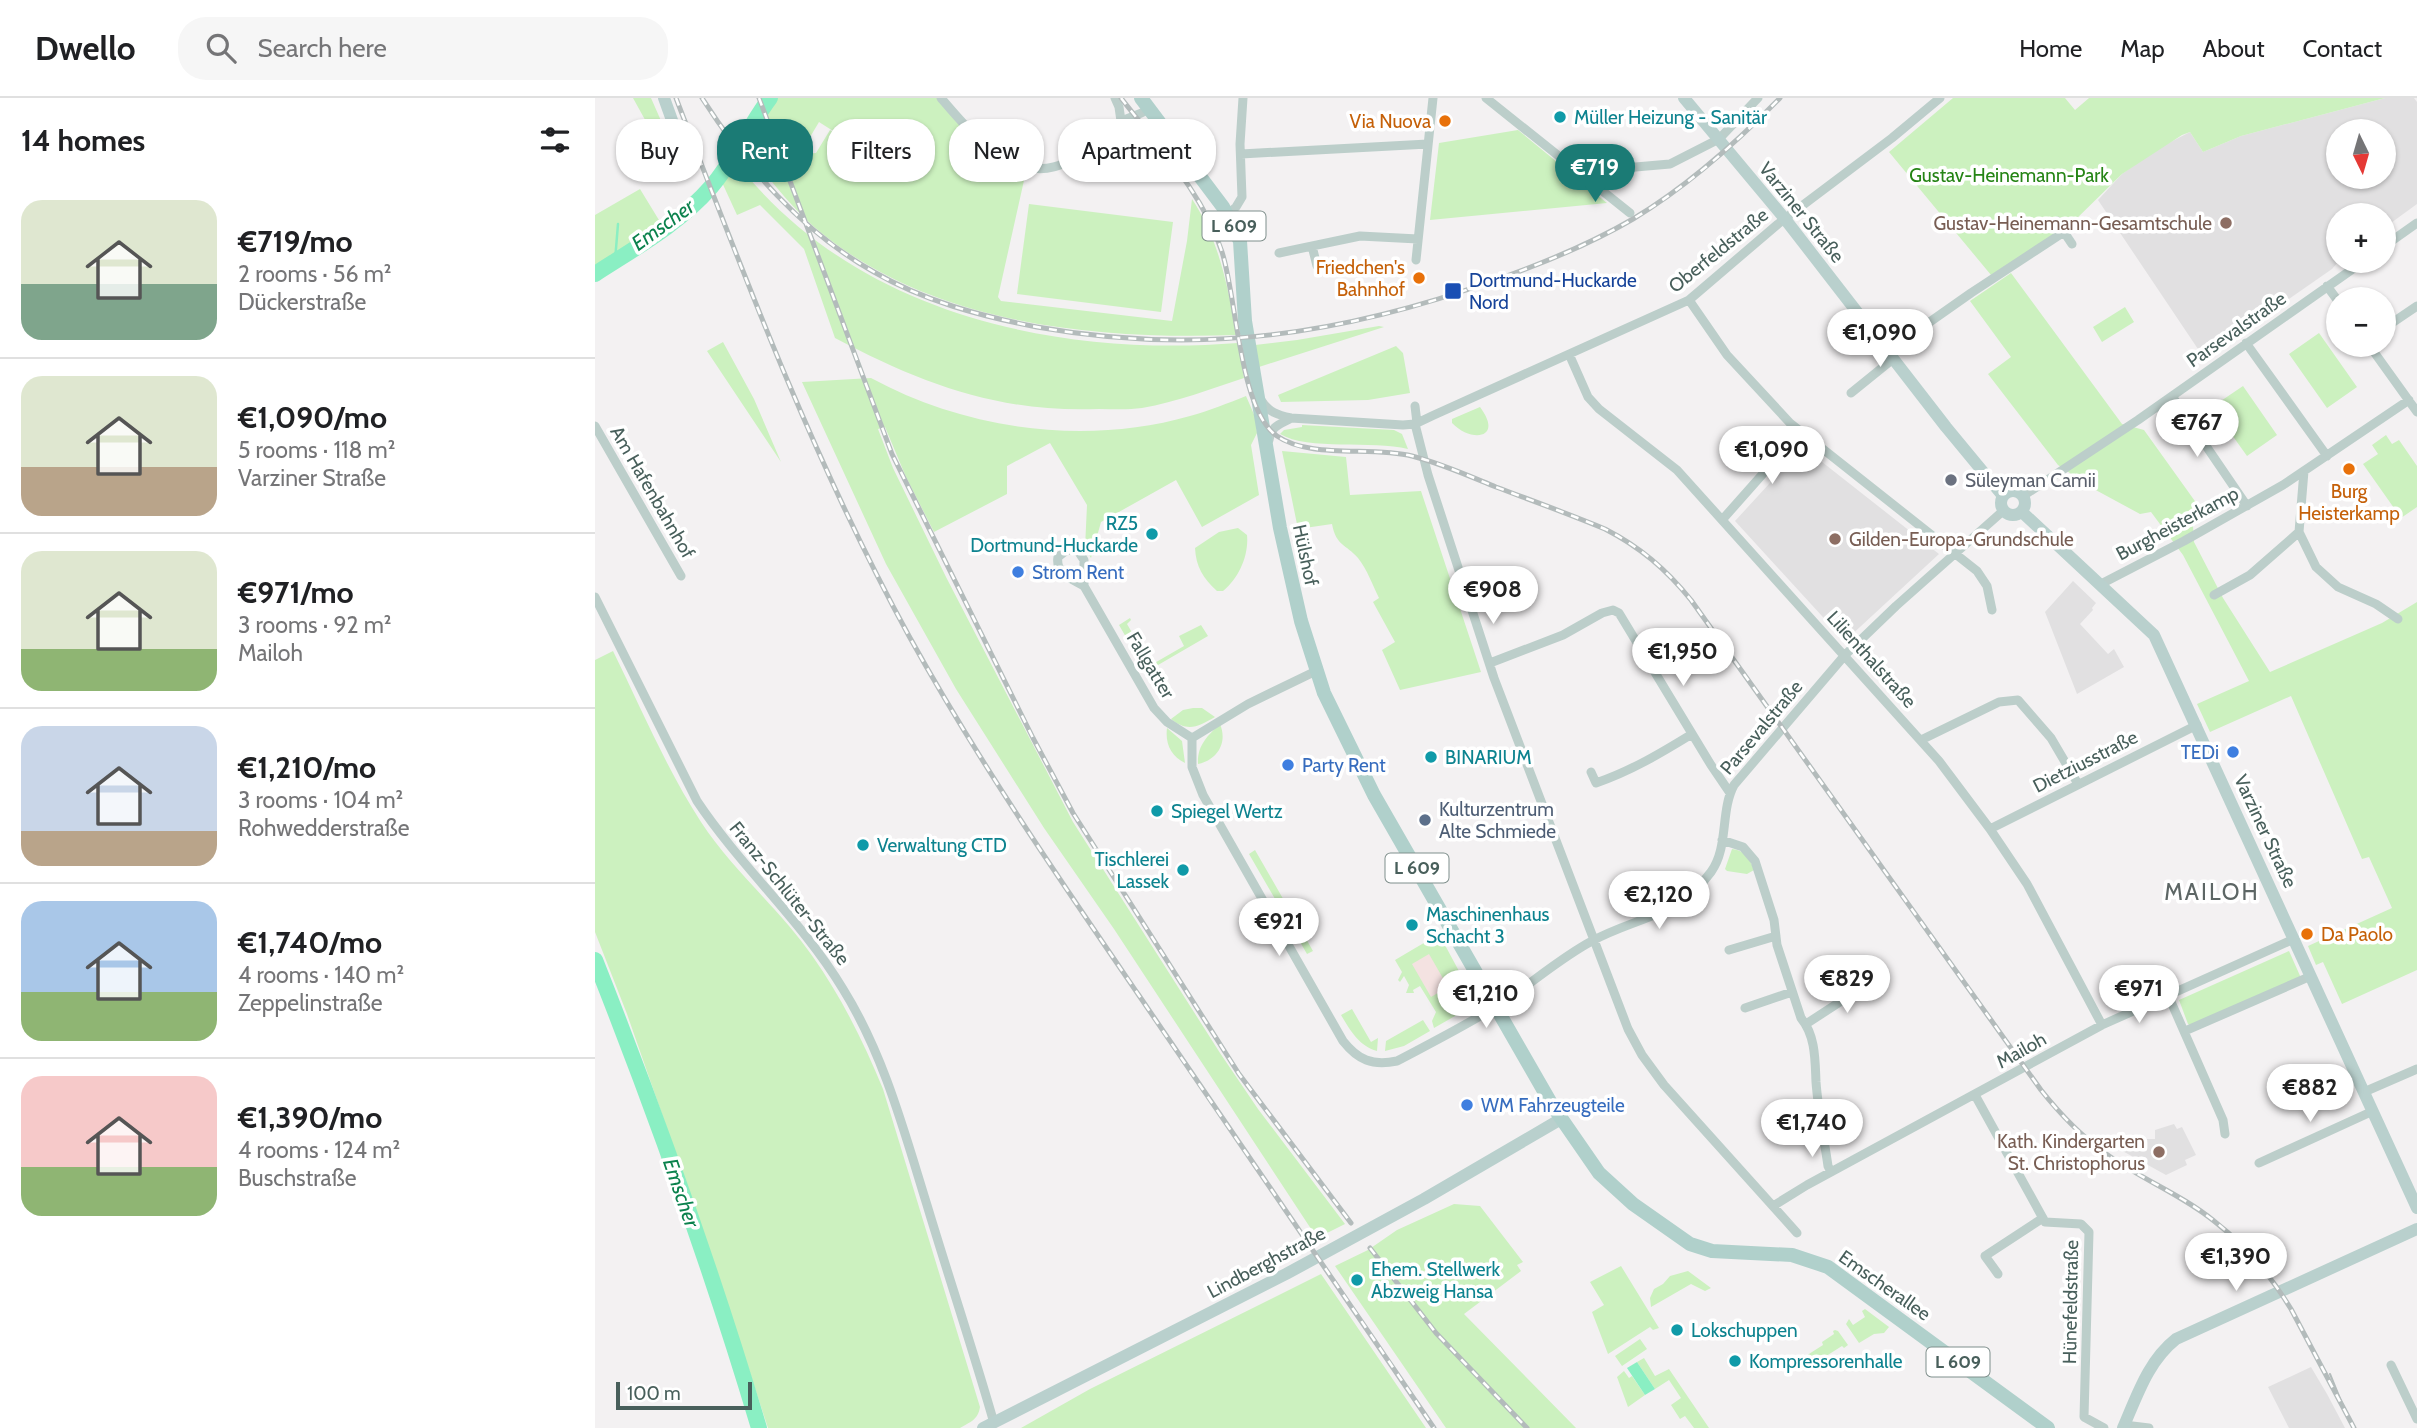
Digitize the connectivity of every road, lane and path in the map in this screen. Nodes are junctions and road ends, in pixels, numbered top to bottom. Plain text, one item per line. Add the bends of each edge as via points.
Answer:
1 (664, 98) edge
2 (941, 98) edge
3 (1115, 98) edge
4 (1243, 98) edge
5 (1433, 98) edge
6 (1486, 98) edge
7 (1684, 98) edge
8 (1758, 98) edge
9 (1940, 98) edge
10 (1145, 104) edge
11 (672, 119) edge
12 (1121, 119) edge
13 (1124, 119) edge
14 (1719, 139) junction
15 (1428, 144) junction
16 (1241, 154) junction
17 (1058, 164) edge
18 (1578, 172) junction
19 (1630, 213) dead end
20 (1227, 215) junction
21 (1785, 219) junction
22 (2057, 221) dead end
23 (2417, 223) edge
24 (2064, 232) junction
25 (2396, 238) edge
26 (1418, 239) junction
27 (2072, 244) dead end
28 (1312, 246) junction
29 (1279, 253) dead end
30 (1416, 260) dead end
31 (1317, 267) dead end
32 (2346, 273) edge
33 (2327, 286) joint
34 (1689, 300) junction
35 (2417, 306) edge
36 (2396, 320) edge
37 (2246, 343) junction
38 (1569, 355) junction
39 (1890, 355) junction
40 (2378, 357) edge
41 (1257, 392) junction
42 (1851, 393) dead end
43 (2172, 397) junction
44 (2409, 400) junction
45 (1415, 406) dead end
46 (2417, 412) edge
47 (1291, 418) junction
48 (1416, 423) junction
49 (595, 426) edge
50 (1800, 432) junction
51 (1267, 449) junction
52 (2327, 456) junction
53 (2304, 471) junction
54 (2003, 496) junction
55 (2023, 496) junction
56 (2247, 506) junction
57 (2003, 511) junction
58 (2022, 513) junction
59 (1722, 520) junction
60 (2299, 532) junction
61 (1954, 554) junction
62 (681, 576) dead end
63 (2101, 584) junction
64 (1084, 586) dead end
65 (2214, 595) dead end
66 (595, 597) edge
67 (1992, 610) dead end
68 (2398, 619) dead end
69 (1845, 655) junction
70 (1490, 663) junction
71 (1316, 671) junction
72 (2197, 725) junction
73 (1692, 734) junction
74 (1192, 738) junction
75 (1921, 740) junction
76 (1591, 772) dead end
77 (2078, 784) junction
78 (1730, 793) junction
79 (1990, 829) junction
80 (1722, 840) junction
81 (1776, 936) junction
82 (2294, 939) junction
83 (1593, 940) junction
84 (1729, 950) dead end
85 (2311, 976) junction
86 (1872, 981) dead end
87 (1792, 992) junction
88 (2168, 995) junction
89 (1497, 1006) junction
90 (1745, 1008) dead end
91 (1806, 1024) junction
92 (2102, 1025) junction
93 (2185, 1031) junction
94 (2417, 1069) edge
95 (2364, 1092) junction
96 (1975, 1095) junction
97 (2373, 1111) junction
98 (1561, 1119) junction
99 (2225, 1134) dead end
100 (2259, 1163) dead end
101 (1831, 1172) junction
102 (1773, 1206) junction
103 (2417, 1208) edge
104 (2043, 1218) junction
105 (2417, 1229) edge
106 (1797, 1233) dead end
107 (1998, 1274) dead end
108 (2391, 1364) dead end
109 (2417, 1420) edge
110 (988, 1425) edge
111 (2124, 1427) edge
112 (2048, 1428) edge
113 (2103, 1428) edge
114 (2149, 1428) edge

1 - 11 street
2 - 17 street via 971,131 1011,162 1027,167
3 - 12 street
4 - 16 street
5 - 15 street
6 - 18 street
7 - 14 street, Varziner Straße
8 - 14 street
9 - 21 street, Oberfeldstraße
10 - 13 street
10 - 20 main road, Hülshof / L 609
14 - 18 street via 1670,163
14 - 21 street, Varziner Straße
15 - 16 street
15 - 26 street
16 - 20 street via 1242,197
18 - 19 street
20 - 41 main road, Hülshof / L 609 via 1241,248 1245,321
21 - 34 street, Oberfeldstraße
21 - 39 street, Varziner Straße
22 - 24 street
23 - 25 street
24 - 27 street
24 - 39 street via 1971,293
26 - 28 street via 1363,236
26 - 30 street
28 - 29 street
28 - 31 street
32 - 33 street, Parsevalstraße
33 - 37 street, Parsevalstraße
34 - 38 street, Oberfeldstraße
34 - 50 street via 1727,355
35 - 36 street
37 - 43 street, Parsevalstraße
37 - 52 street
38 - 48 street, Oberfeldstraße
38 - 59 street, Lilienthalstraße via 1588,397 1677,470
39 - 42 street
39 - 54 street, Varziner Straße
40 - 44 street
41 - 47 street, Oberfeldstraße via 1266,408
41 - 51 main road, Hülshof / L 609
43 - 55 street, Parsevalstraße
43 - 56 street
44 - 46 street
44 - 52 street, Burgheisterkamp
45 - 48 street
47 - 48 street, Oberfeldstraße
47 - 51 street via 1271,430
48 - 70 street via 1428,475
49 - 62 street, Am Hafenbahnhof
50 - 59 street
50 - 61 street
51 - 71 main road, Hülshof / L 609 via 1295,599
52 - 53 street, Burgheisterkamp
53 - 56 street, Burgheisterkamp
53 - 60 street
54 - 55 street via 2014,491
54 - 57 street
55 - 58 street
56 - 63 street, Burgheisterkamp
57 - 58 street via 2010,516
57 - 61 street, Parsevalstraße
58 - 63 street, Varziner Straße
59 - 69 street, Lilienthalstraße
60 - 65 street via 2250,575
60 - 68 street via 2316,567 2331,583
61 - 67 street via 1983,578
61 - 69 street, Parsevalstraße
63 - 72 street, Varziner Straße via 2154,635
64 - 74 street, Fallgatter via 1154,708
66 - 110 street, Franz-Schlüter-Straße via 697,801 815,945 863,1024 891,1090
69 - 75 street, Lilienthalstraße
69 - 78 street, Parsevalstraße
70 - 73 street via 1613,610 1624,618
70 - 83 street
71 - 74 street
71 - 89 main road, Hülshof / L 609 via 1369,784
72 - 77 street, Dietziusstraße
72 - 82 street, Varziner Straße
73 - 76 street via 1618,775 1596,783
73 - 78 street
74 - 89 street, Parsevalstraße via 1192,767 1203,795 1352,1052 1373,1063 1397,1061
75 - 77 street via 1999,702 2018,700 2051,738
75 - 79 street, Lilienthalstraße
77 - 79 street, Dietziusstraße
78 - 80 street, Parsevalstraße
79 - 92 street, Lilienthalstraße via 2027,884
80 - 81 street via 1750,853 1775,920
80 - 83 street, Parsevalstraße via 1714,867 1692,892 1663,912
81 - 84 street
81 - 87 street
82 - 85 street, Varziner Straße
82 - 88 street, Mailoh
83 - 89 street, Parsevalstraße
83 - 102 street via 1621,1013 1649,1065
85 - 93 street
85 - 95 street, Varziner Straße
86 - 91 street
87 - 90 street
87 - 91 street
88 - 92 street, Mailoh
88 - 93 street
89 - 98 main road, Emscherallee / L 609
91 - 101 street via 1818,1069
92 - 96 street, Mailoh
93 - 99 street
94 - 95 street
95 - 97 street, Varziner Straße
96 - 101 street, Mailoh
96 - 104 street, Hünefeldstraße
97 - 100 street
97 - 103 street, Varziner Straße
98 - 110 street, Lindberghstraße via 1286,1274
98 - 112 main road, Emscherallee / L 609 via 1599,1173 1633,1205 1691,1244 1713,1251 1791,1255 1828,1267
101 - 102 street, Mailoh
102 - 106 street
104 - 107 street via 1986,1256
104 - 113 street, Hünefeldstraße via 2045,1222 2081,1224 2089,1232 2084,1417
105 - 111 street via 2176,1339 2159,1353
108 - 109 street
111 - 114 street

